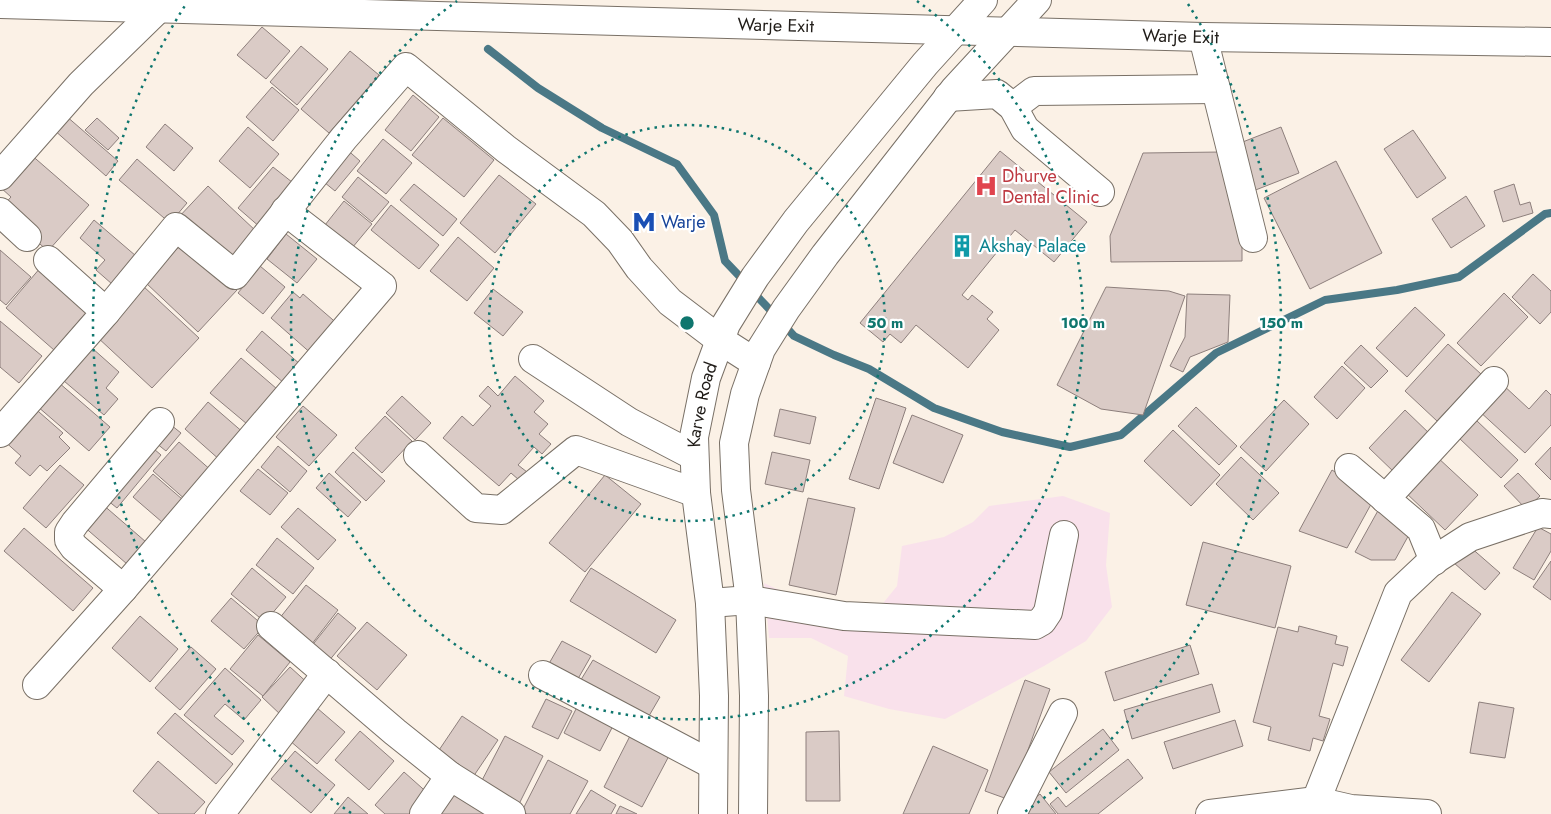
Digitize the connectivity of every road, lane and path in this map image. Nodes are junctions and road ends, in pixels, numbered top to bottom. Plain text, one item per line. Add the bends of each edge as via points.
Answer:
1 (983, 0) edge
2 (1036, 0) edge
3 (0, 4) edge
4 (158, 9) junction
5 (955, 30) junction
6 (1008, 31) junction
7 (1203, 37) junction
8 (1551, 43) edge
9 (1216, 90) junction
10 (951, 94) junction
11 (1013, 107) junction
12 (0, 176) edge
13 (1100, 192) dead end
14 (285, 211) junction
15 (0, 212) edge
16 (27, 238) dead end
17 (1253, 238) dead end
18 (48, 260) dead end
19 (106, 312) junction
20 (723, 332) junction
21 (758, 356) junction
22 (532, 360) dead end
23 (1494, 381) dead end
24 (160, 422) dead end
25 (0, 433) edge
26 (418, 455) dead end
27 (694, 456) junction
28 (1348, 468) dead end
29 (696, 493) junction
30 (1385, 499) junction
31 (1551, 514) edge
32 (1064, 535) dead end
33 (1434, 561) junction
34 (123, 589) junction
35 (750, 600) junction
36 (710, 603) junction
37 (271, 626) dead end
38 (326, 674) junction
39 (543, 675) dead end
40 (37, 685) dead end
41 (1063, 713) dead end
42 (713, 765) junction
43 (450, 776) junction
44 (1316, 801) junction
45 (1348, 811) edge
46 (220, 814) edge
47 (424, 814) edge
48 (511, 814) edge
49 (713, 814) edge
50 (753, 814) edge
51 (1012, 814) edge
52 (1210, 814) edge
53 (1428, 814) edge

1 - 5 street, Karve Road
2 - 6 street, Karve Road
3 - 4 street, Warje Exit
4 - 5 street, Warje Exit
4 - 12 street via 81,84
5 - 6 street, Warje Exit
5 - 20 street, Karve Road via 796,221 755,277
6 - 7 street, Warje Exit
6 - 10 street, Karve Road
7 - 8 street, Warje Exit
7 - 9 street
9 - 11 street via 1034,90
9 - 17 street
10 - 11 street via 997,94
10 - 21 street, Karve Road via 825,255 786,308
11 - 13 street via 1025,129
14 - 19 street via 235,275 176,227
14 - 20 street via 406,67 506,149 594,214 670,302
14 - 34 street via 382,286
15 - 16 street
18 - 19 street
19 - 25 street
20 - 21 street
20 - 27 street, Karve Road via 706,378 694,437
21 - 35 street, Karve Road via 734,443 736,490
22 - 27 street via 629,422
23 - 30 street
24 - 34 street via 69,532 69,540 74,547
26 - 29 street via 476,508 502,510 576,450
27 - 29 street, Karve Road
28 - 30 street
29 - 36 street, Karve Road
30 - 33 street via 1421,530
31 - 33 street via 1542,513 1470,537
32 - 35 street via 1048,612 1042,621 1035,624 844,616
33 - 44 street via 1398,593
34 - 40 street
35 - 36 street
35 - 50 street, Karve Road via 754,696
36 - 42 street, Karve Road
37 - 38 street
38 - 43 street
38 - 46 street
39 - 42 street
41 - 51 street
42 - 49 street, Karve Road
43 - 47 street
43 - 48 street
44 - 45 street
44 - 52 street
45 - 53 street

